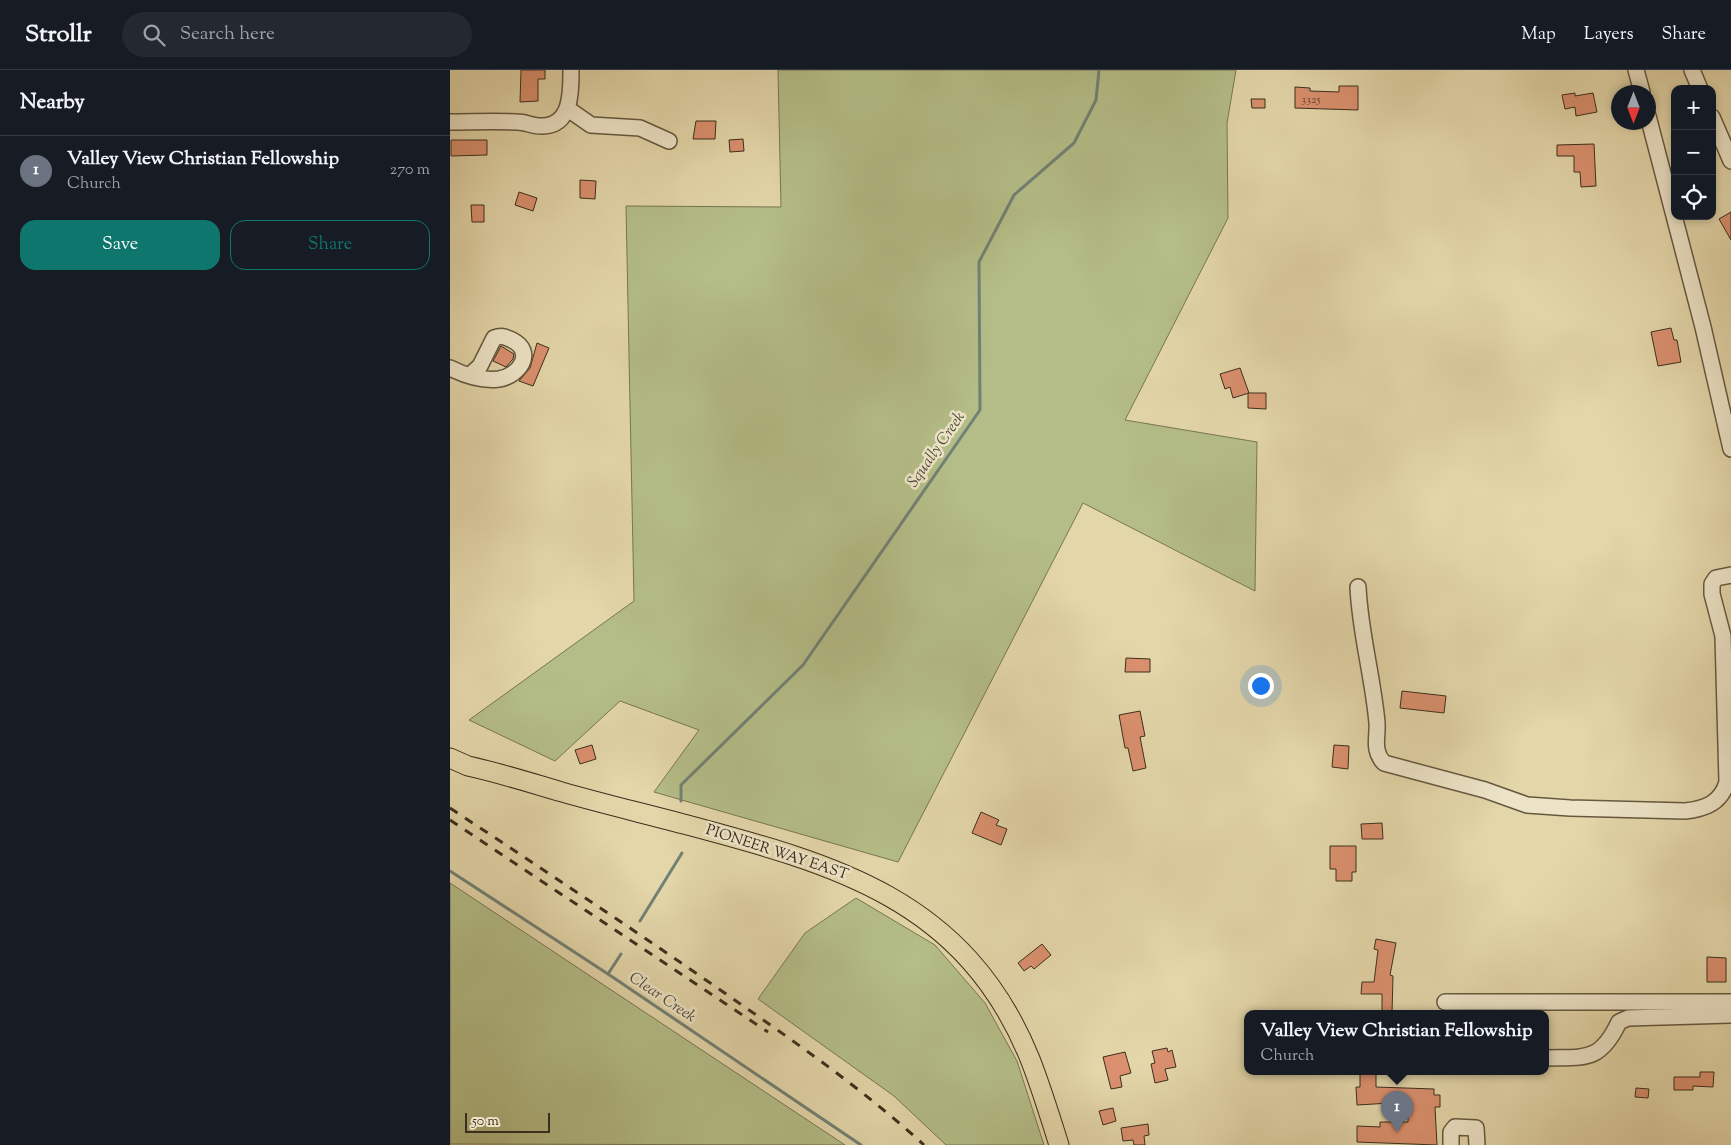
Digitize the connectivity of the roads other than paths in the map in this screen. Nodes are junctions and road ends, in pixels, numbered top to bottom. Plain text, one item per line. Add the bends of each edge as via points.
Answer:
1 (571, 70) edge
2 (1636, 70) edge
3 (1692, 70) edge
4 (1640, 85) edge
5 (1698, 85) edge
6 (568, 109) junction
7 (450, 122) edge
8 (1716, 126) edge
9 (1652, 130) edge
10 (668, 141) dead end
11 (1731, 161) edge
12 (450, 368) edge
13 (470, 375) dead end
14 (1731, 449) edge
15 (1731, 575) edge
16 (1358, 587) dead end
17 (450, 758) edge
18 (1446, 1002) dead end
19 (1731, 1002) edge
20 (1731, 1015) edge
21 (1549, 1058) edge
22 (1059, 1145) edge
23 (1451, 1145) edge
24 (1477, 1145) edge

1 - 6 street
2 - 4 street
3 - 5 street
6 - 7 street via 557,121 542,127 519,122
6 - 10 street via 591,125 640,128
8 - 11 street
9 - 14 street via 1703,326
12 - 13 street
15 - 16 street via 1716,578 1712,584 1724,636 1727,782 1724,794 1709,805 1685,811 1540,807 1384,762 1376,750 1376,710
17 - 22 main road, PIONEER WAY EAST via 468,766 809,860 872,885 903,902 948,937 994,991 1030,1058
18 - 19 street
20 - 21 street via 1628,1018 1619,1022 1610,1040 1594,1054
23 - 24 street via 1451,1132 1455,1127 1467,1126 1476,1128

